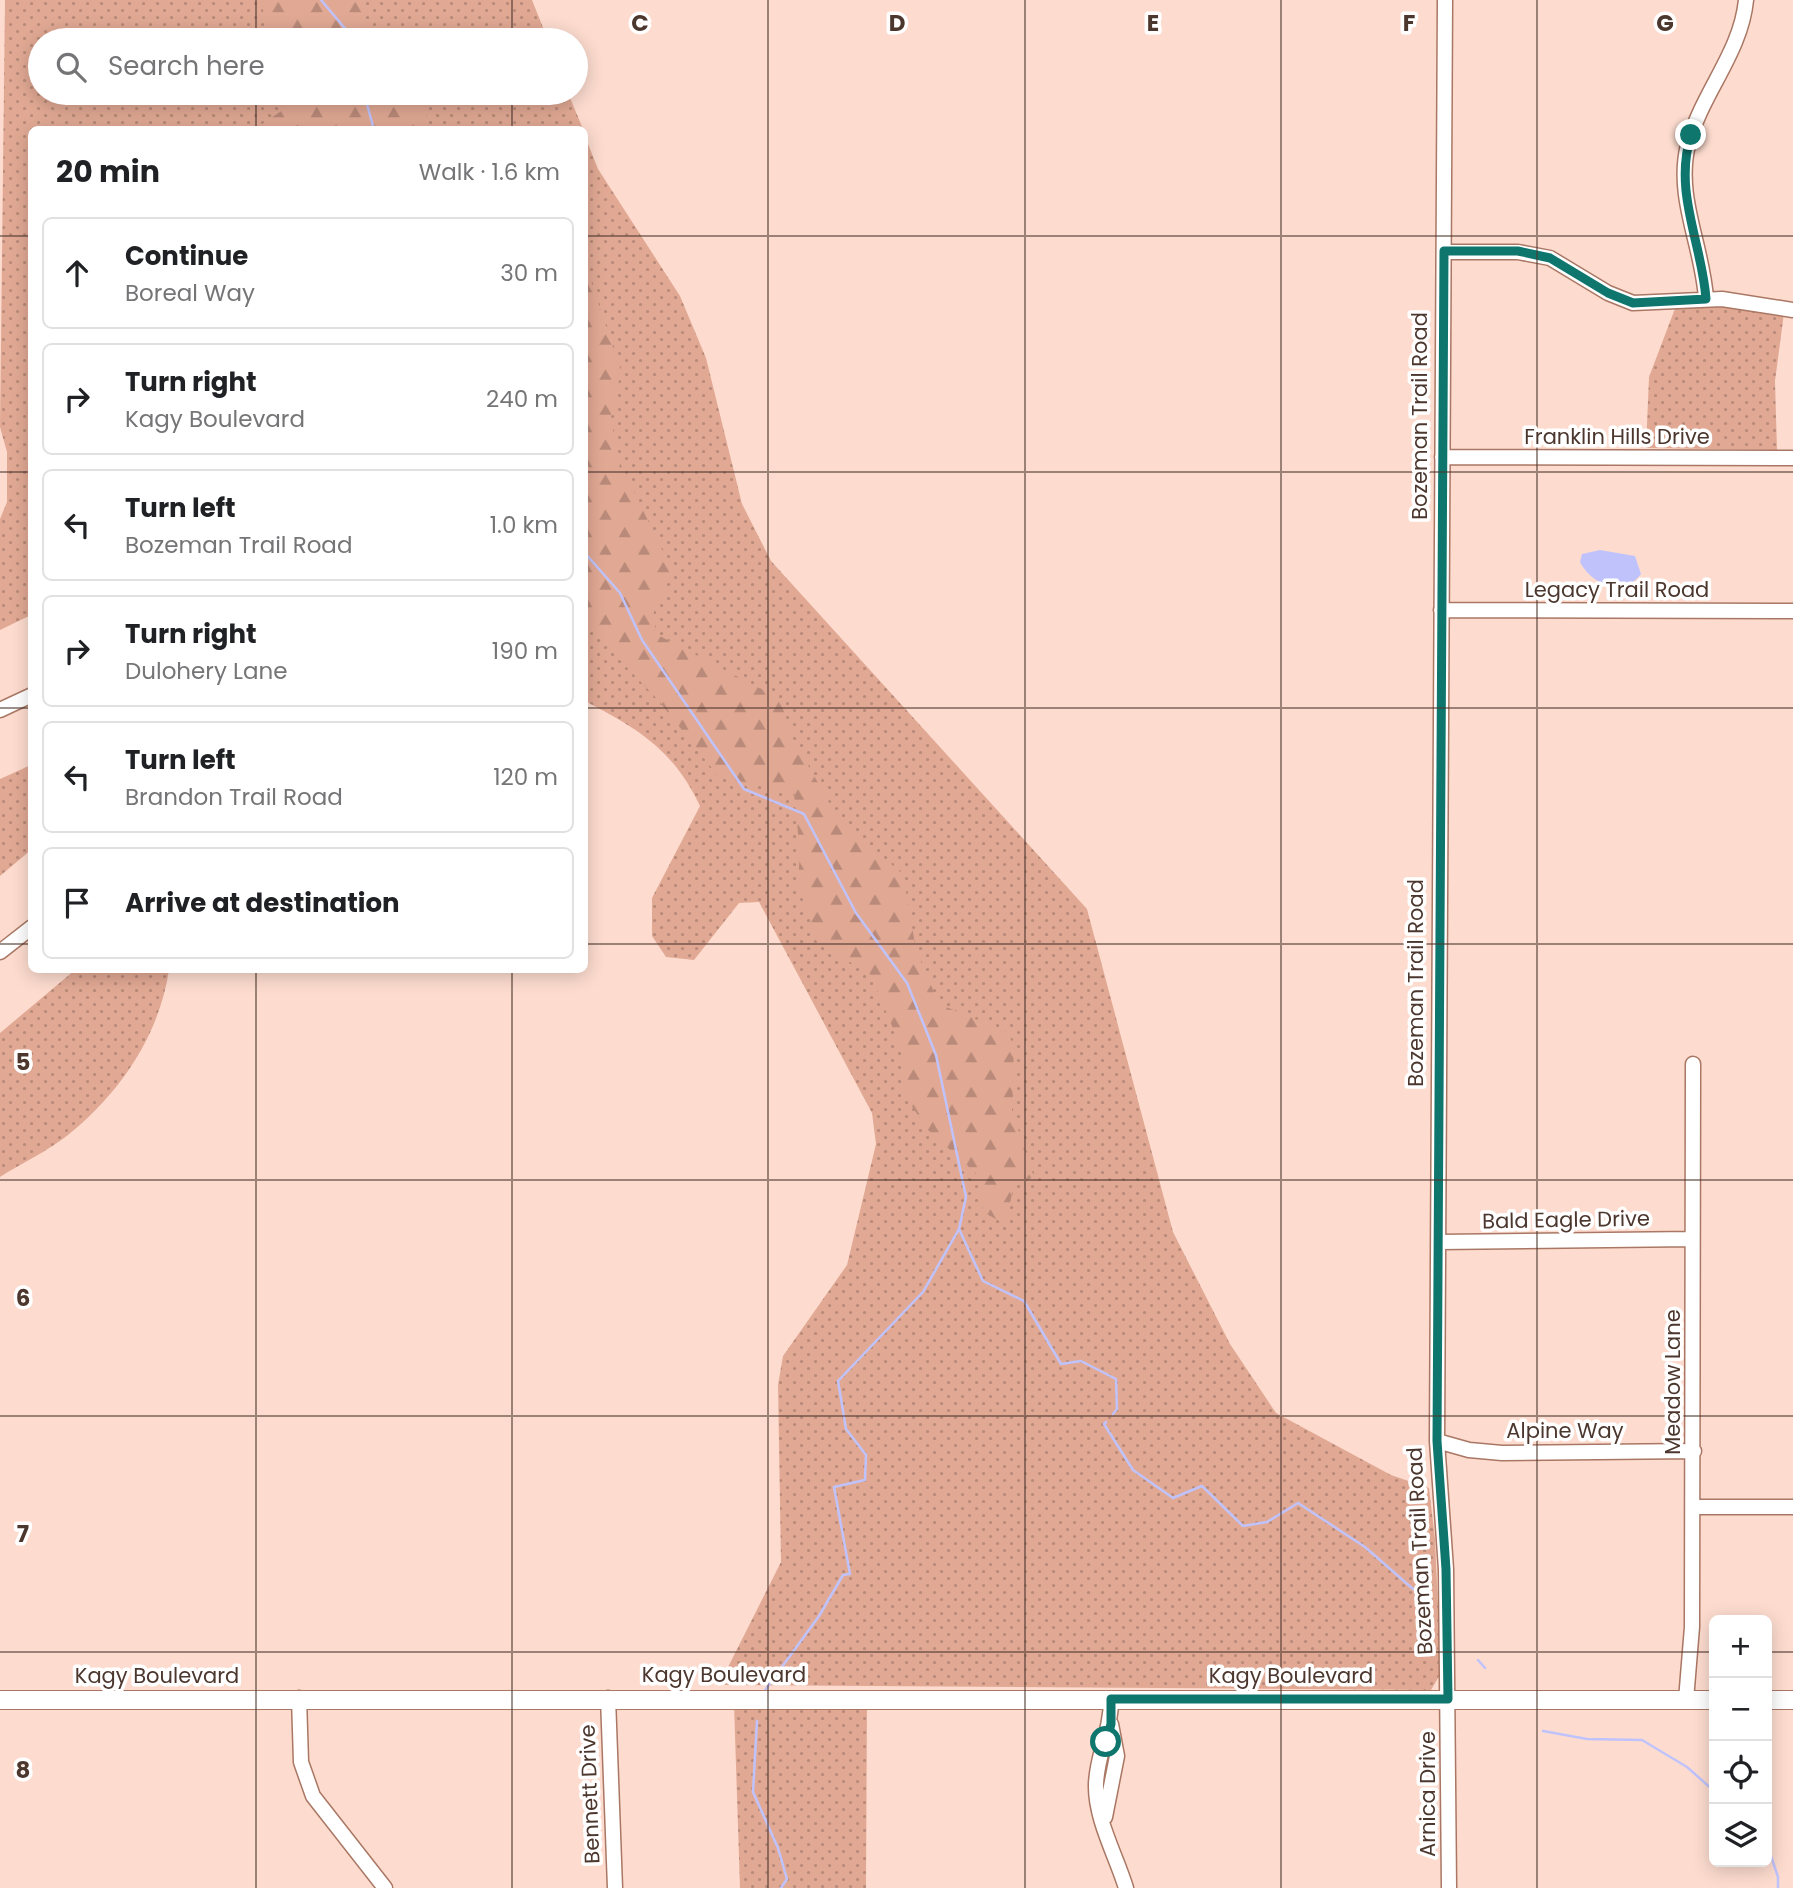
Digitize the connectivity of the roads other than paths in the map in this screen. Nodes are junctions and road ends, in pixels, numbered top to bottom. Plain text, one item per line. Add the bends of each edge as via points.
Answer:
1 (1445, 0) edge
2 (1746, 0) edge
3 (1444, 251) junction
4 (1706, 299) junction
5 (1793, 310) edge
6 (1442, 457) junction
7 (1793, 458) edge
8 (1441, 610) junction
9 (1793, 611) edge
10 (28, 697) edge
11 (0, 710) edge
12 (28, 930) edge
13 (0, 952) edge
14 (1693, 1064) dead end
15 (1692, 1240) junction
16 (1439, 1242) junction
17 (1437, 1441) junction
18 (1694, 1451) junction
19 (1693, 1507) junction
20 (1793, 1507) edge
21 (299, 1698) junction
22 (608, 1698) junction
23 (1111, 1699) junction
24 (1448, 1699) junction
25 (0, 1700) edge
26 (1686, 1700) junction
27 (1709, 1700) edge
28 (1772, 1700) edge
29 (1793, 1700) edge
30 (385, 1888) edge
31 (614, 1888) edge
32 (1126, 1888) edge
33 (1449, 1888) edge

1 - 3 street, Bozeman Trail Road
2 - 4 street via 1735,43 1691,135 1685,167 1687,206 1701,255
3 - 4 street via 1518,251 1550,258 1633,303
3 - 6 street, Bozeman Trail Road
4 - 5 street via 1740,299
6 - 7 street, Franklin Hills Drive
6 - 8 street, Bozeman Trail Road
8 - 9 street, Legacy Trail Road
8 - 16 street, Bozeman Trail Road
10 - 11 street
12 - 13 street
14 - 15 street, Meadow Lane
15 - 16 street, Bald Eagle Drive
15 - 18 street, Meadow Lane
16 - 17 street, Bozeman Trail Road
17 - 18 street, Alpine Way via 1502,1453
17 - 24 street, Bozeman Trail Road via 1446,1569
18 - 19 street, Meadow Lane
19 - 20 street
19 - 26 street, Meadow Lane
21 - 22 main road, Kagy Boulevard
21 - 25 main road, Kagy Boulevard
21 - 30 street via 298,1742 310,1788
22 - 23 main road, Kagy Boulevard
22 - 31 street, Bennett Drive
23 - 24 main road, Kagy Boulevard
23 - 32 street via 1117,1756 1105,1825
24 - 26 main road
24 - 33 street, Arnica Drive
26 - 27 main road
28 - 29 main road

